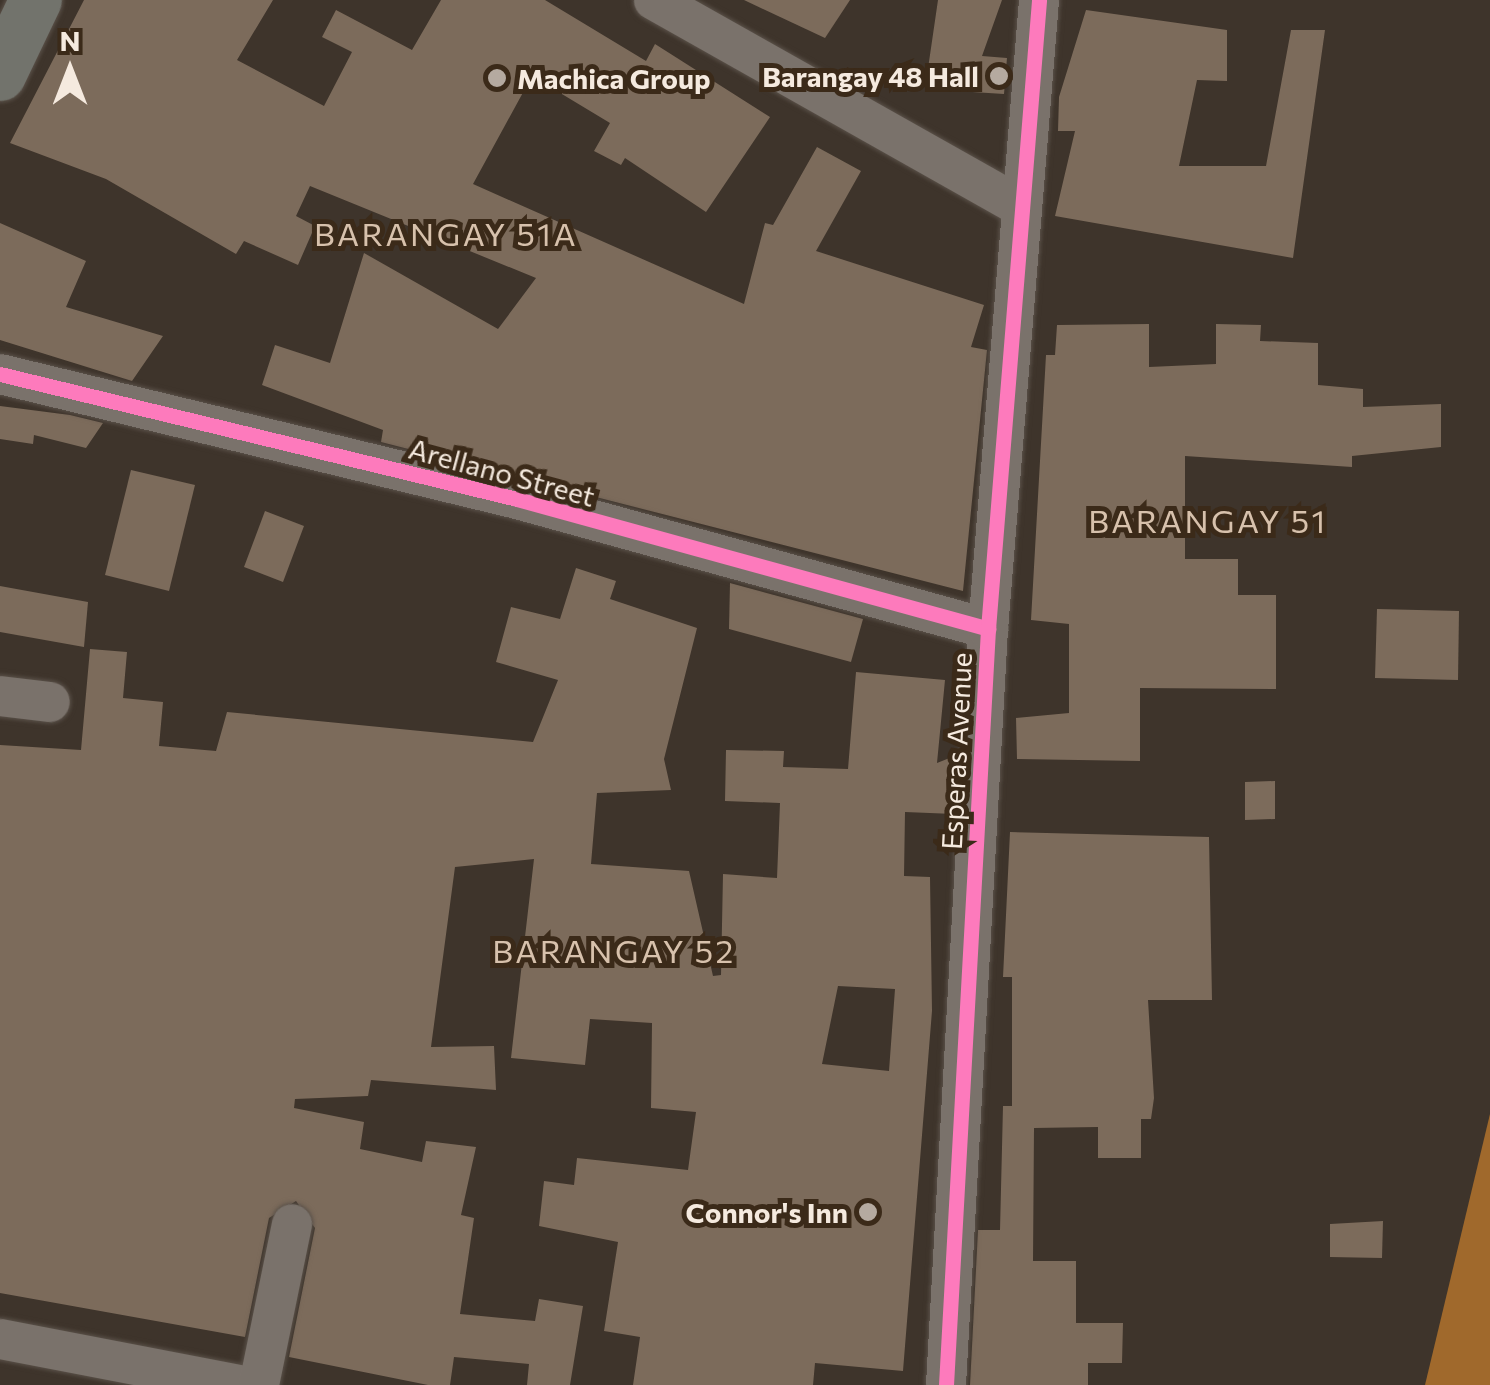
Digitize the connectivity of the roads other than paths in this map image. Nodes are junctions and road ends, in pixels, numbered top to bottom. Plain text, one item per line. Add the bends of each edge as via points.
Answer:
1 (36, 0) edge
2 (654, 0) edge
3 (1039, 0) edge
4 (0, 75) edge
5 (1022, 207) junction
6 (0, 374) edge
7 (988, 629) junction
8 (0, 696) edge
9 (50, 702) dead end
10 (292, 1224) dead end
11 (0, 1339) edge
12 (239, 1385) edge
13 (260, 1385) edge
14 (946, 1385) edge

1 - 4 main road
2 - 5 street
3 - 5 street, Esperas Avenue
5 - 7 street, Esperas Avenue
6 - 7 street, Arellano Street via 517,499
7 - 14 street, Esperas Avenue
8 - 9 street
10 - 13 street
11 - 12 street

